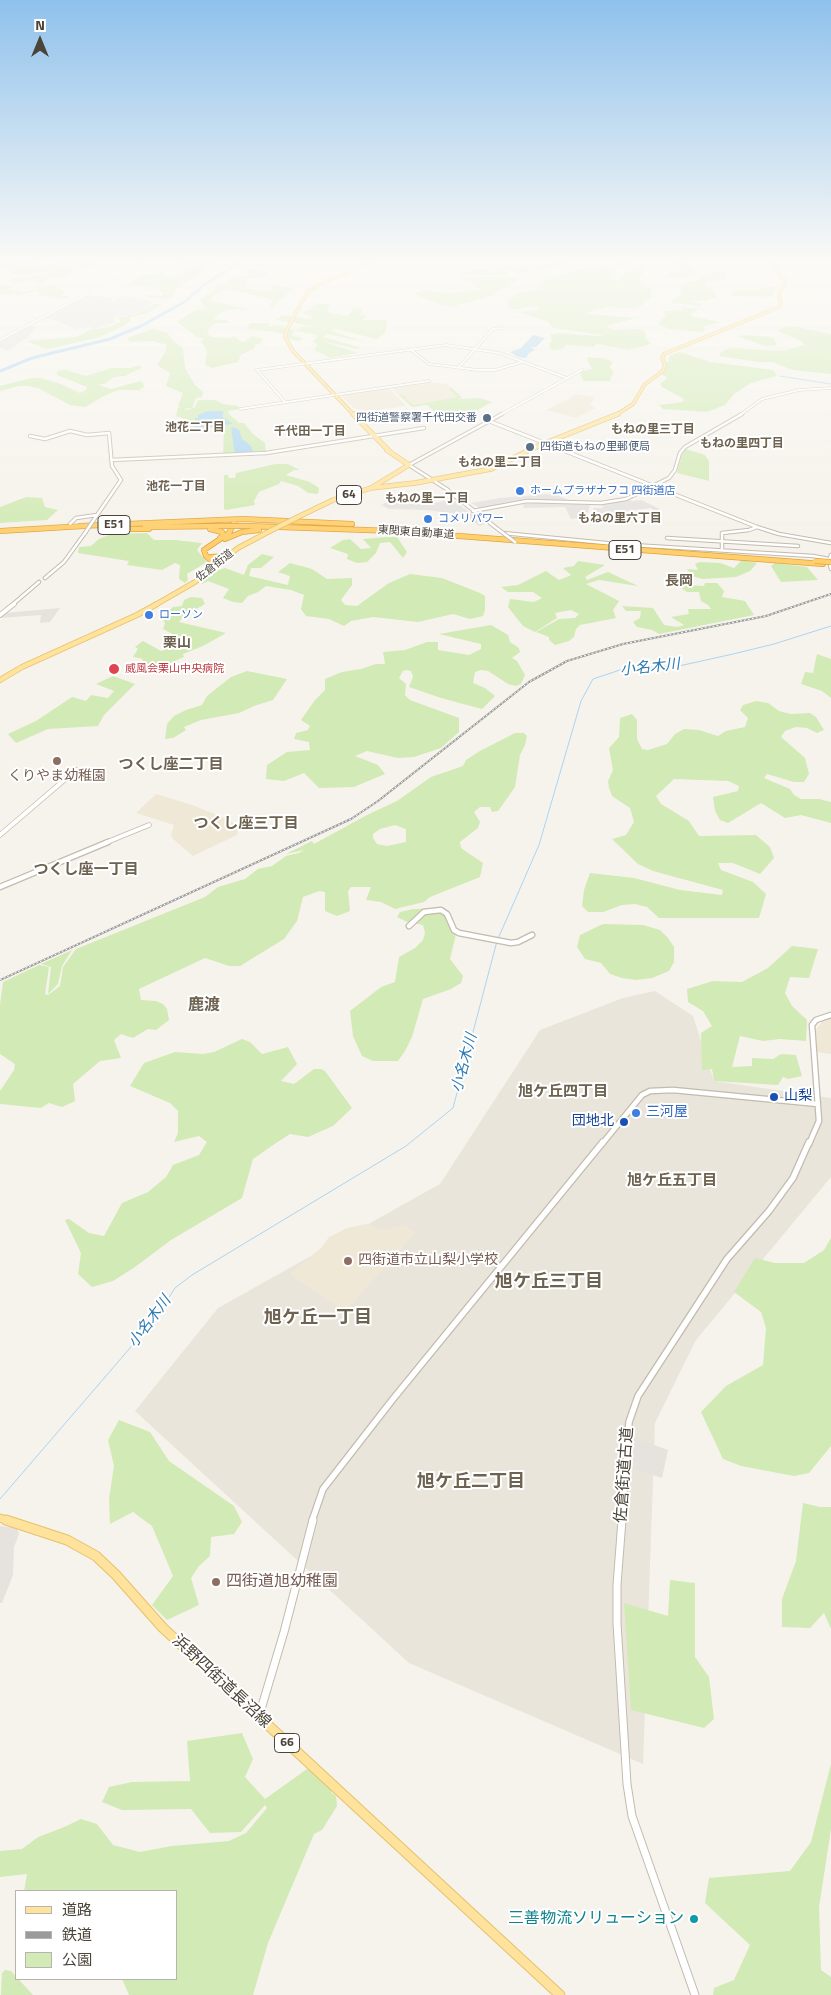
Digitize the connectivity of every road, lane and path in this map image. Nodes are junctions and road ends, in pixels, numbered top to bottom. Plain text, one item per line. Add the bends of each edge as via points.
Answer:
1 (300, 356) edge
2 (354, 356) edge
3 (420, 356) edge
4 (469, 356) edge
5 (506, 356) edge
6 (662, 356) edge
7 (522, 362) junction
8 (306, 363) junction
9 (458, 368) junction
10 (582, 370) dead end
11 (567, 378) junction
12 (429, 381) dead end
13 (831, 388) edge
14 (335, 395) junction
15 (285, 402) junction
16 (240, 409) dead end
17 (489, 421) junction
18 (424, 428) dead end
19 (30, 436) dead end
20 (373, 436) junction
21 (546, 443) junction
22 (111, 460) junction
23 (409, 465) junction
24 (432, 480) junction
25 (654, 486) junction
26 (371, 488) junction
27 (475, 510) junction
28 (97, 515) junction
29 (238, 520) junction
30 (70, 524) dead end
31 (757, 527) junction
32 (83, 529) junction
33 (394, 530) junction
34 (0, 532) edge
35 (427, 532) junction
36 (503, 533) junction
37 (796, 537) junction
38 (222, 539) junction
39 (721, 542) junction
40 (517, 543) dead end
41 (831, 543) edge
42 (667, 546) junction
43 (798, 546) junction
44 (722, 550) junction
45 (799, 555) junction
46 (227, 556) junction
47 (831, 560) edge
48 (216, 561) junction
49 (831, 569) edge
50 (45, 578) dead end
51 (39, 582) dead end
52 (0, 615) edge
53 (0, 680) edge
54 (76, 770) dead end
55 (149, 825) dead end
56 (0, 835) edge
57 (0, 887) edge
58 (409, 926) dead end
59 (532, 935) dead end
60 (831, 1015) edge
61 (818, 1104) junction
62 (0, 1518) edge
63 (259, 1717) junction
64 (560, 1995) edge
65 (694, 1995) edge

1 - 8 main road
2 - 8 street
3 - 9 street via 428,363
4 - 9 street
5 - 7 street
6 - 21 main road via 664,369 645,384 632,405 610,419
7 - 9 street via 491,371
7 - 11 street
8 - 14 main road
8 - 15 street via 257,370
10 - 11 street
11 - 17 street
12 - 14 street
13 - 25 street via 799,390 762,399 685,448 672,475
14 - 15 street
14 - 20 main road
15 - 16 street
17 - 21 street
17 - 23 street
18 - 20 street
19 - 22 street via 45,438 72,431 87,435 109,433
20 - 22 street via 256,454
20 - 23 main road
21 - 24 main road via 491,468
21 - 25 street
22 - 28 street via 121,480
23 - 24 street
23 - 26 main road, 佐倉街道 / 64
24 - 26 main road
24 - 27 street
25 - 27 street via 626,499 609,502 527,501
25 - 31 street
26 - 46 main road, 佐倉街道 / 64, bridge via 333,500
27 - 36 street
28 - 30 street via 76,518
28 - 32 street, bridge
29 - 32 highway via 152,522
29 - 33 highway via 301,521
29 - 38 highway
31 - 37 street
31 - 39 street via 722,533
32 - 33 highway, 東関東自動車道 / E51, bridge via 227,524
32 - 34 highway, 東関東自動車道 / E51
32 - 38 highway via 212,529 222,532
32 - 50 street via 64,562
33 - 35 highway, 東関東自動車道 / E51
33 - 38 highway via 264,530 242,532
35 - 47 highway, 東関東自動車道 / E51, bridge
35 - 47 highway, 東関東自動車道 / E51, bridge via 654,553 823,564
36 - 40 street, bridge
36 - 42 street
37 - 41 street
37 - 43 street
38 - 48 highway via 204,550 206,556
39 - 42 street via 667,537
39 - 43 street
39 - 44 street
42 - 44 street
43 - 45 street
44 - 45 street
45 - 47 street
46 - 48 main road, 佐倉街道 / 64
46 - 48 highway
47 - 49 street
48 - 53 main road, 佐倉街道 / 64 via 192,584 137,615 31,662
51 - 52 street
54 - 56 street
55 - 57 street
58 - 59 street via 424,912 441,910 459,933 511,943
60 - 61 street, 佐倉街道古道 via 816,1020 812,1025
61 - 63 street via 673,1090 642,1095 323,1489
61 - 65 street, 佐倉街道古道 via 818,1126 791,1183 727,1259 676,1334 638,1396 629,1422 617,1585 627,1784 632,1816
62 - 63 main road, 浜野四街道長沼線 / 66 via 67,1540 96,1556 163,1628
63 - 64 main road, 浜野四街道長沼線 / 66

